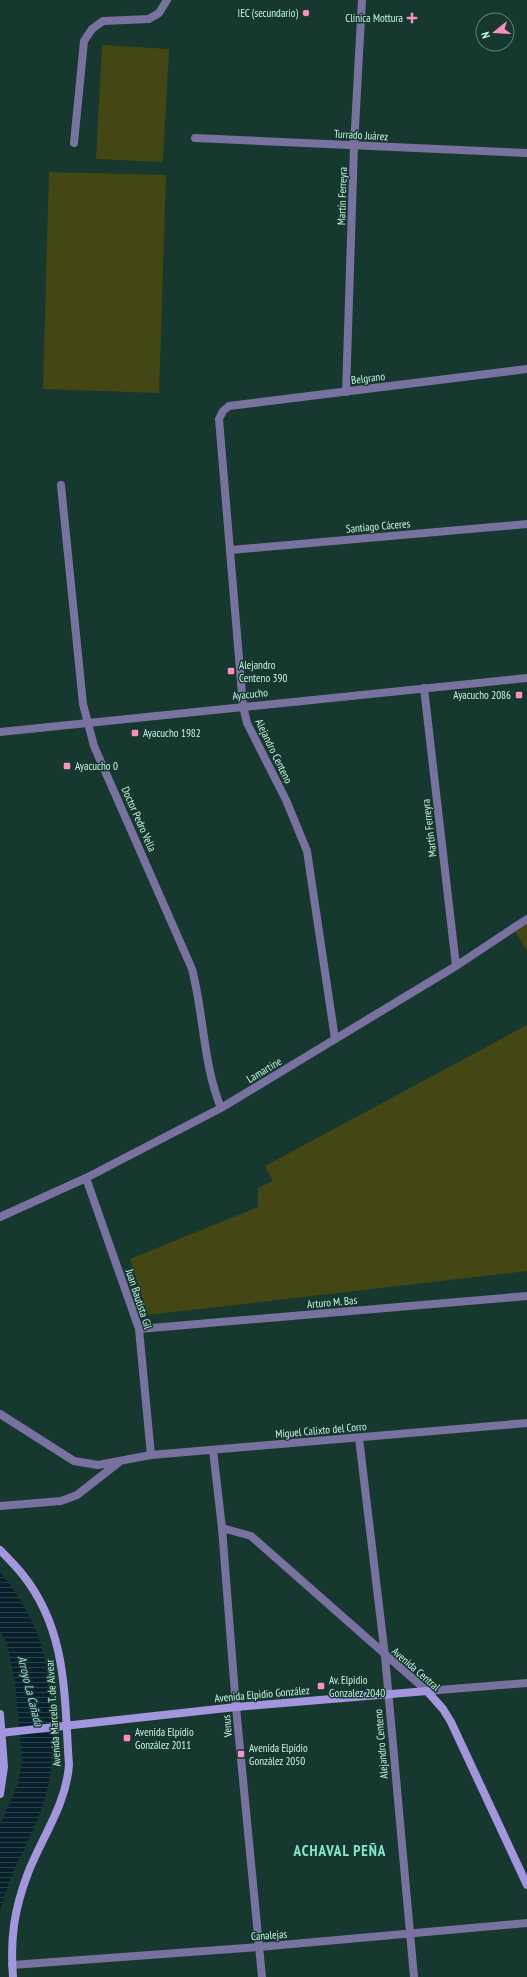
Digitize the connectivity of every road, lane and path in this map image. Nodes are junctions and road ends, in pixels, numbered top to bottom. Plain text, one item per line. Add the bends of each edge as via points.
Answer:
1 (167, 0) edge
2 (362, 0) edge
3 (194, 138) dead end
4 (74, 143) dead end
5 (354, 146) junction
6 (527, 153) edge
7 (527, 369) edge
8 (346, 392) junction
9 (219, 419) joint
10 (61, 485) dead end
11 (527, 524) edge
12 (231, 550) junction
13 (527, 678) edge
14 (424, 688) junction
15 (243, 706) junction
16 (87, 722) junction
17 (0, 732) edge
18 (527, 919) edge
19 (456, 966) junction
20 (335, 1039) junction
21 (221, 1108) junction
22 (86, 1178) junction
23 (0, 1217) edge
24 (527, 1296) edge
25 (139, 1329) junction
26 (0, 1414) edge
27 (527, 1423) edge
28 (359, 1438) junction
29 (213, 1450) junction
30 (151, 1455) junction
31 (118, 1462) junction
32 (0, 1506) edge
33 (222, 1528) junction
34 (0, 1550) edge
35 (385, 1656) junction
36 (527, 1683) edge
37 (427, 1691) junction
38 (388, 1694) junction
39 (236, 1707) junction
40 (0, 1714) edge
41 (66, 1727) junction
42 (1, 1733) edge
43 (0, 1794) edge
44 (527, 1885) edge
45 (527, 1923) edge
46 (409, 1935) junction
47 (259, 1947) junction
48 (12, 1965) junction
49 (13, 1977) edge
50 (262, 1977) edge
51 (414, 1977) edge

1 - 4 street via 159,14 149,19 103,21 92,29 84,41
2 - 5 street, Martín Ferreyra
3 - 5 street, Turrado Juárez
5 - 6 street, Turrado Juárez
5 - 8 street, Martín Ferreyra
7 - 8 street, Belgrano
8 - 9 street, Belgrano via 229,406
9 - 12 street, Alejandro Centeno
10 - 16 street, Doctor Pedro Vella
11 - 12 street, Santiago Cáceres
12 - 15 street, Alejandro Centeno
13 - 14 street, Ayacucho
14 - 15 street, Ayacucho
14 - 19 street, Martín Ferreyra
15 - 16 street, Ayacucho
15 - 20 street, Alejandro Centeno via 247,723 286,800 307,851
16 - 17 street, Ayacucho
16 - 21 street, Doctor Pedro Vella via 94,746 192,969 212,1087
18 - 19 street, Lamartine
19 - 20 street, Lamartine
20 - 21 street, Lamartine
21 - 22 street, Lamartine
22 - 23 street, Lamartine
22 - 25 street, Juan Bautista Gil
24 - 25 street, Arturo M. Bas
25 - 30 street, Juan Bautista Gil
26 - 31 street, Miguel Calixto del Corro via 74,1460 98,1465
27 - 28 street, Miguel Calixto del Corro
28 - 29 street, Miguel Calixto del Corro
28 - 35 street, Alejandro Centeno
29 - 30 street, Miguel Calixto del Corro
29 - 33 street, Venus
30 - 31 street, Miguel Calixto del Corro
31 - 32 street, Miguel Calixto del Corro via 77,1495 61,1502
33 - 35 street, Avenida Central via 251,1536
33 - 39 street, Venus
34 - 41 main road, Avenida Marcelo T. de Alvear via 23,1575 51,1623 62,1665
35 - 37 street, Avenida Central
35 - 38 street, Alejandro Centeno
36 - 37 street, Avenida Elpidio González
37 - 38 main road, Avenida Elpidio González
37 - 44 main road, Avenida Central via 451,1722
38 - 39 main road, Avenida Elpidio González
38 - 46 street, Alejandro Centeno
39 - 41 main road, Avenida Elpidio González
39 - 47 street, Venus
40 - 42 main road
41 - 42 main road, Avenida Elpidio González
41 - 48 main road, Avenida Marcelo T. de Alvear via 68,1781 64,1796 28,1872 17,1907 12,1931
42 - 43 main road via 4,1767
45 - 46 street, Canalejas
46 - 47 street, Canalejas
46 - 51 street, Alejandro Centeno
47 - 48 street, Canalejas
47 - 50 street, Venus
48 - 49 main road, Avenida Marcelo T. de Alvear

